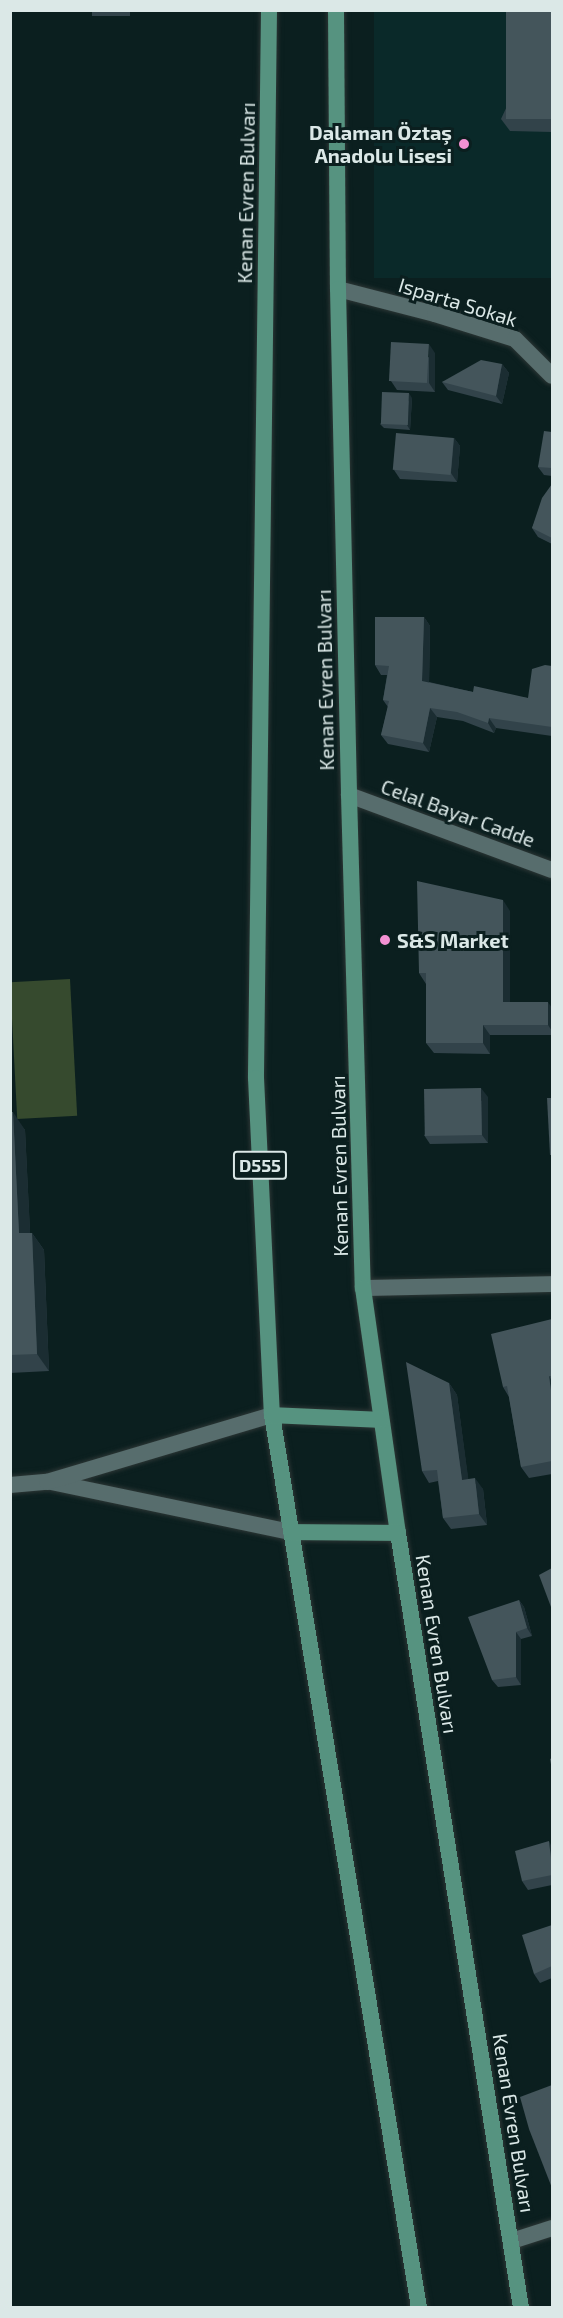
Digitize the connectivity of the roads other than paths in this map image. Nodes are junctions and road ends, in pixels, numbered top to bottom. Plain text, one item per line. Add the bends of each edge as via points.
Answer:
1 (269, 10) edge
2 (336, 10) edge
3 (338, 289) junction
4 (552, 376) edge
5 (349, 795) junction
6 (552, 870) edge
7 (552, 1284) edge
8 (363, 1288) junction
9 (272, 1415) junction
10 (381, 1420) junction
11 (47, 1482) junction
12 (10, 1485) edge
13 (291, 1532) junction
14 (399, 1533) junction
15 (552, 2228) edge
16 (512, 2241) junction
17 (419, 2307) edge
18 (521, 2307) edge

1 - 9 main road, Kenan Evren Bulvarı / D555 via 256,1078
2 - 3 main road, Kenan Evren Bulvarı
3 - 4 street, Isparta Sokak via 515,339
3 - 5 main road, Kenan Evren Bulvarı
5 - 6 street, Celal Bayar Cadde
5 - 8 main road, Kenan Evren Bulvarı
7 - 8 street
8 - 10 main road, Kenan Evren Bulvarı
9 - 10 main road
9 - 11 street
9 - 13 main road, Kenan Evren Bulvarı / D555
10 - 14 main road, Kenan Evren Bulvarı
11 - 12 street
11 - 13 street
13 - 14 main road
13 - 17 main road, Kenan Evren Bulvarı / D555
14 - 16 main road, Kenan Evren Bulvarı
15 - 16 street
16 - 18 main road, Kenan Evren Bulvarı

